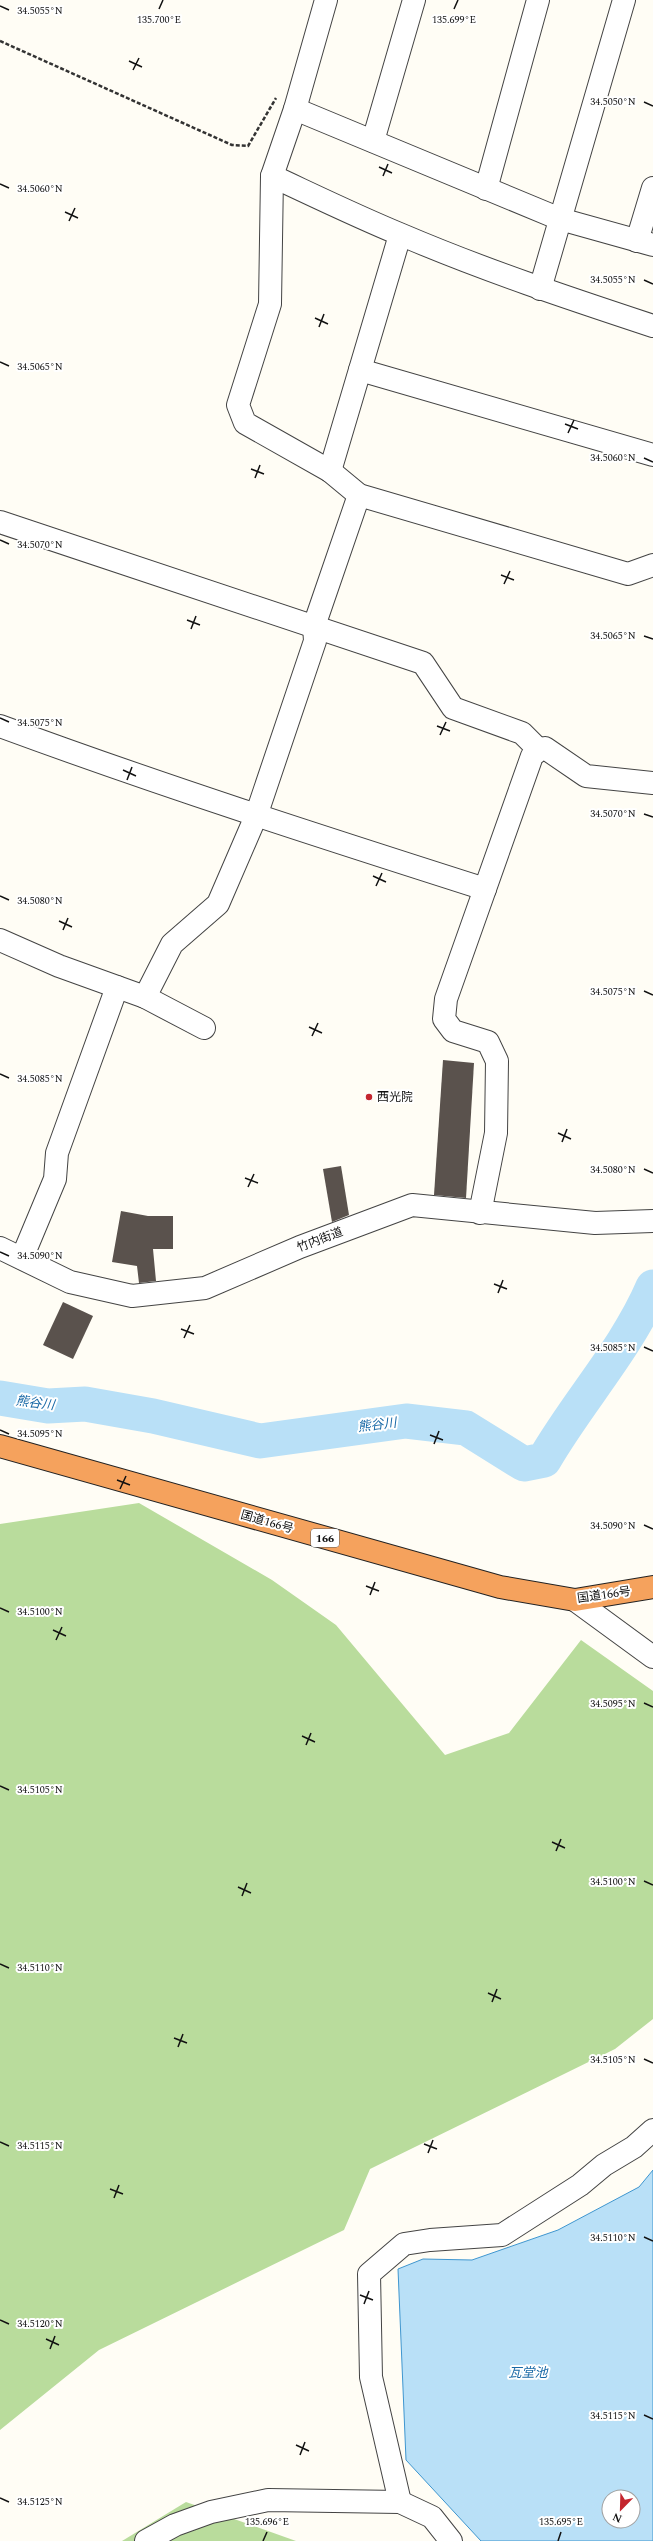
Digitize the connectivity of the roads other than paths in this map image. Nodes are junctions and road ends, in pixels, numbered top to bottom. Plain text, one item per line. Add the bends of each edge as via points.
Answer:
1 (326, 0) edge
2 (414, 0) edge
3 (538, 0) edge
4 (624, 0) edge
5 (297, 103) junction
6 (373, 141) junction
7 (272, 176) junction
8 (653, 188) edge
9 (486, 190) junction
10 (560, 219) junction
11 (400, 235) junction
12 (645, 243) edge
13 (540, 289) junction
14 (653, 326) edge
15 (360, 370) junction
16 (653, 456) edge
17 (330, 471) junction
18 (358, 495) junction
19 (0, 522) edge
20 (653, 565) edge
21 (314, 626) junction
22 (0, 726) edge
23 (539, 750) junction
24 (653, 783) edge
25 (256, 816) junction
26 (485, 889) junction
27 (0, 940) edge
28 (117, 987) junction
29 (145, 997) junction
30 (204, 1028) dead end
31 (480, 1213) junction
32 (653, 1222) edge
33 (0, 1248) edge
34 (22, 1258) junction
35 (0, 1446) edge
36 (653, 1587) edge
37 (575, 1600) junction
38 (653, 1657) edge
39 (653, 2130) edge
40 (400, 2502) junction
41 (146, 2541) edge
42 (451, 2541) edge

1 - 5 street
2 - 6 street
3 - 9 street
4 - 10 street
5 - 6 street
5 - 7 street
6 - 9 street
7 - 11 street
7 - 17 street via 270,304 238,406 245,423
8 - 12 street
9 - 10 street
10 - 12 street
10 - 13 street
11 - 13 street
11 - 15 street
13 - 14 street
15 - 16 street
15 - 17 street
17 - 18 street
18 - 20 street via 628,574
18 - 21 street
19 - 21 street
21 - 23 street via 423,663 453,708 522,733
21 - 25 street via 315,641
22 - 25 street via 118,770
23 - 24 street via 545,748 586,776
23 - 26 street via 532,756
25 - 26 street
25 - 29 street via 218,904 172,944
26 - 31 street via 446,999 444,1018 453,1031 488,1042 497,1061 496,1133
27 - 28 street via 59,966
28 - 29 street
28 - 34 street via 56,1153 55,1179
29 - 30 street
31 - 32 street, 竹内街道 via 595,1223
31 - 34 street, 竹内街道 via 412,1205 300,1247 204,1288 132,1296 70,1282
33 - 34 street, 竹内街道
35 - 37 highway, 国道166号 / 166 via 500,1587
36 - 37 highway, 国道166号 / 166
37 - 38 street
39 - 40 street via 634,2147 604,2165 580,2185 502,2235 404,2244 369,2274 371,2377
40 - 41 street via 268,2500 211,2512 175,2525
40 - 42 street via 432,2517

